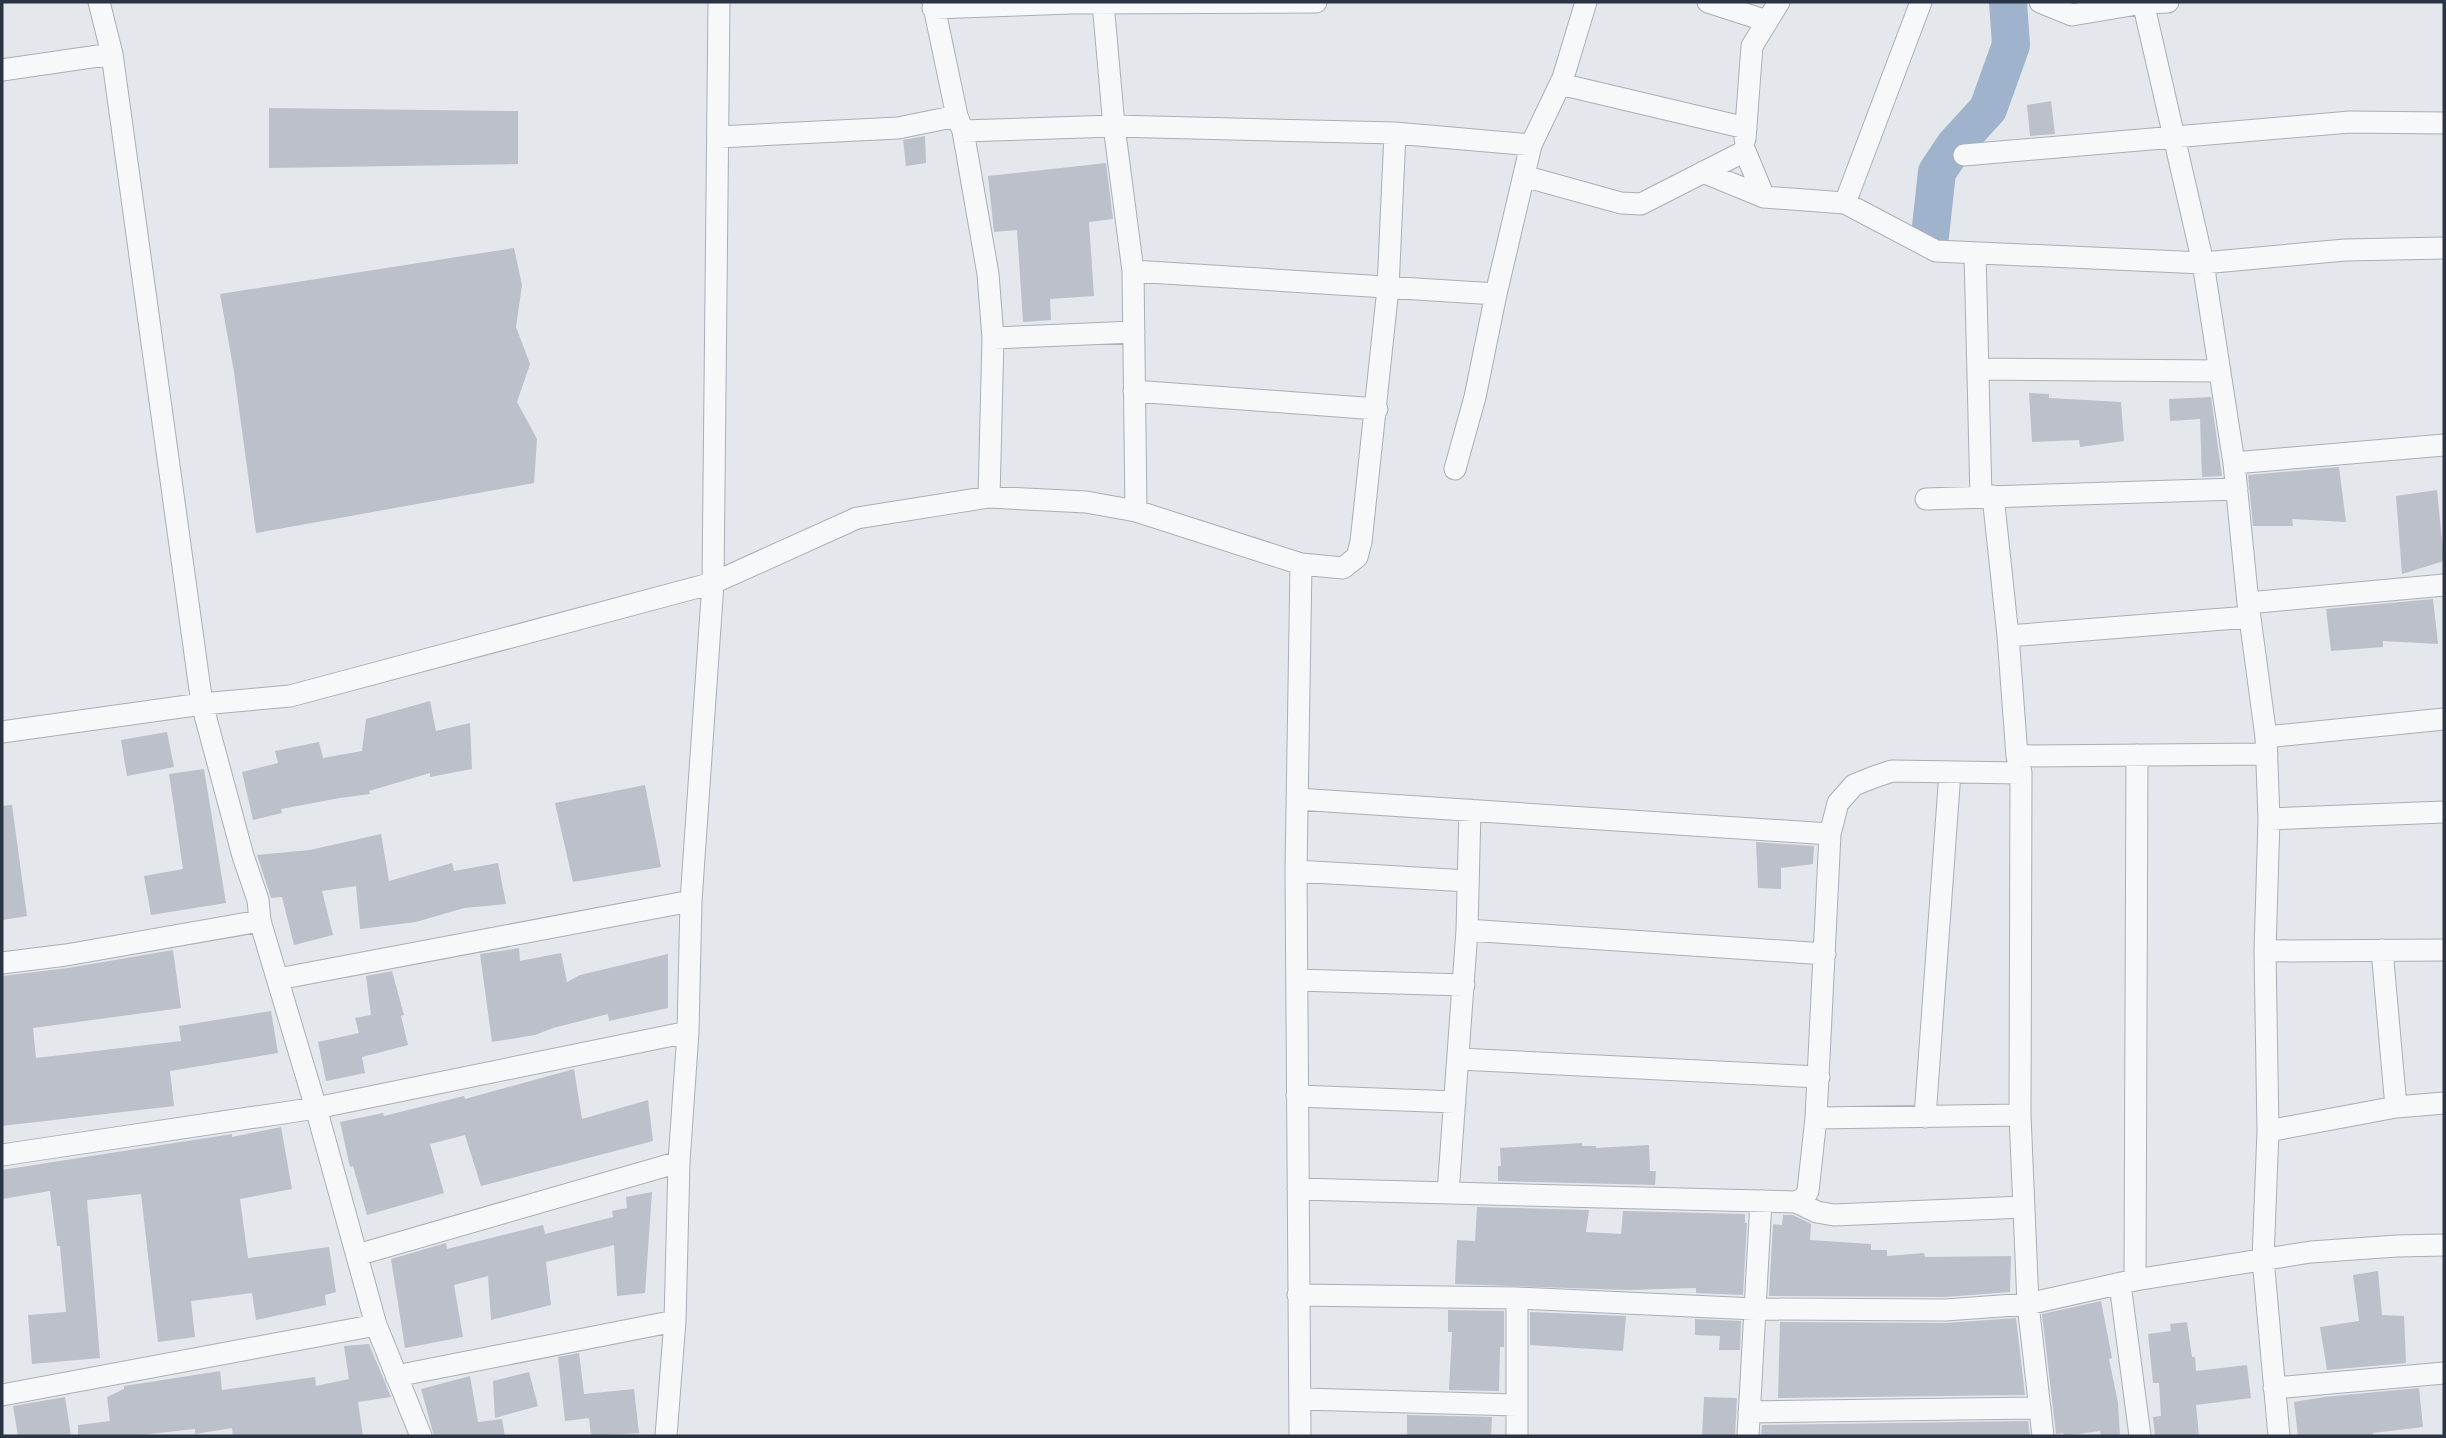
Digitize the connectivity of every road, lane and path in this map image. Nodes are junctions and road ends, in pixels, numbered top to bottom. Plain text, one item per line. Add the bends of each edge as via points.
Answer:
1 (99, 2) edge
2 (719, 2) edge
3 (1316, 2) edge
4 (1586, 2) edge
5 (1708, 2) edge
6 (1779, 2) edge
7 (1921, 2) edge
8 (2040, 2) edge
9 (2143, 2) edge
10 (2168, 2) edge
11 (1072, 3) edge
12 (1103, 4) junction
13 (933, 5) edge
14 (1767, 21) junction
15 (112, 54) junction
16 (2, 70) edge
17 (1560, 84) junction
18 (2444, 122) edge
19 (960, 124) junction
20 (1114, 126) junction
21 (1745, 128) junction
22 (1395, 133) junction
23 (718, 137) junction
24 (2175, 138) junction
25 (1531, 145) junction
26 (1745, 151) junction
27 (1964, 155) dead end
28 (1703, 172) junction
29 (1524, 176) junction
30 (1764, 197) junction
31 (1845, 203) junction
32 (2444, 248) edge
33 (1975, 253) junction
34 (2203, 263) junction
35 (1133, 271) junction
36 (1388, 288) junction
37 (1496, 294) junction
38 (1134, 332) junction
39 (993, 338) junction
40 (1978, 369) junction
41 (2220, 371) junction
42 (1134, 391) junction
43 (1377, 409) junction
44 (2444, 445) edge
45 (2234, 463) junction
46 (1455, 469) dead end
47 (2237, 489) junction
48 (989, 497) junction
49 (1987, 497) junction
50 (1926, 499) dead end
51 (1136, 511) junction
52 (1301, 564) junction
53 (713, 583) junction
54 (2444, 585) edge
55 (2249, 610) junction
56 (2008, 636) junction
57 (202, 704) junction
58 (2444, 719) edge
59 (2, 732) edge
60 (2267, 745) junction
61 (2137, 755) junction
62 (2019, 764) junction
63 (1950, 772) junction
64 (1297, 799) junction
65 (1470, 810) junction
66 (2444, 811) edge
67 (2269, 819) junction
68 (1830, 834) junction
69 (1296, 871) junction
70 (1468, 881) junction
71 (691, 901) junction
72 (260, 921) junction
73 (1467, 930) junction
74 (2382, 950) junction
75 (2444, 950) edge
76 (2265, 951) junction
77 (1825, 954) junction
78 (2, 964) edge
79 (278, 979) junction
80 (1297, 980) junction
81 (1464, 985) junction
82 (688, 1032) junction
83 (1459, 1059) junction
84 (1819, 1077) junction
85 (1297, 1096) junction
86 (1455, 1102) junction
87 (2444, 1103) edge
88 (2396, 1107) junction
89 (316, 1108) junction
90 (2020, 1115) junction
91 (1925, 1117) junction
92 (1816, 1118) junction
93 (2268, 1131) junction
94 (2, 1154) edge
95 (679, 1162) junction
96 (1298, 1189) junction
97 (1448, 1193) junction
98 (1760, 1201) junction
99 (1796, 1202) junction
100 (2024, 1207) junction
101 (2444, 1245) edge
102 (357, 1255) junction
103 (2263, 1259) junction
104 (2127, 1282) junction
105 (1298, 1295) junction
106 (1517, 1298) junction
107 (2028, 1304) junction
108 (1755, 1308) junction
109 (675, 1321) junction
110 (376, 1325) junction
111 (2444, 1373) edge
112 (396, 1376) junction
113 (2274, 1388) junction
114 (2, 1395) edge
115 (1301, 1399) junction
116 (1517, 1405) junction
117 (2040, 1408) junction
118 (1749, 1412) junction
119 (421, 1436) edge
120 (666, 1436) edge
121 (1300, 1436) edge
122 (1517, 1436) edge
123 (1748, 1436) edge
124 (2043, 1436) edge
125 (2140, 1436) edge
126 (2279, 1436) edge

1 - 15 street
2 - 23 street
3 - 12 street
4 - 17 street
5 - 14 street
6 - 14 street
7 - 31 street
8 - 9 street via 2072,15
9 - 10 street
9 - 24 street
11 - 12 street
11 - 13 street
12 - 20 street
13 - 19 street
14 - 21 street via 1752,46
15 - 16 street
15 - 57 street
17 - 21 street
17 - 25 street
18 - 24 street via 2350,122
19 - 20 street
19 - 23 street
19 - 39 street via 988,274
20 - 22 street
20 - 35 street
21 - 26 street
22 - 25 street
22 - 36 street
23 - 53 street
24 - 27 street
24 - 34 street
25 - 29 street
26 - 28 street
26 - 30 street
28 - 29 street via 1641,204
28 - 30 street
29 - 37 street
30 - 31 street
31 - 33 street via 1936,251
32 - 34 street via 2346,250
33 - 34 street
33 - 40 street
34 - 41 street
35 - 36 street
35 - 38 street
36 - 37 street
36 - 43 street
37 - 46 street
38 - 39 street
38 - 42 street
39 - 48 street
40 - 41 street
40 - 49 street
41 - 45 street
42 - 43 street
42 - 51 street
43 - 52 street via 1357,557 1343,568
44 - 45 street
45 - 47 street
47 - 49 street
47 - 55 street
48 - 51 street via 1086,502
48 - 53 street via 857,518
49 - 50 street
49 - 56 street
51 - 52 street
52 - 64 street
53 - 57 street via 290,696
53 - 71 street
54 - 55 street
55 - 56 street
55 - 60 street
56 - 62 street
57 - 59 street
57 - 72 street
58 - 60 street
60 - 61 street
60 - 67 street
61 - 62 street
61 - 104 street
62 - 63 street
62 - 90 street
63 - 68 street via 1892,771 1854,785 1838,803
63 - 91 street
64 - 65 street
64 - 69 street
65 - 68 street
65 - 70 street
66 - 67 street
67 - 76 street
68 - 77 street
69 - 70 street
69 - 80 street
70 - 73 street
71 - 79 street
71 - 82 street
72 - 78 street
72 - 79 street
73 - 77 street
73 - 81 street
74 - 75 street
74 - 76 street
74 - 88 street
76 - 93 street
77 - 84 street
79 - 89 street
80 - 81 street
80 - 85 street
81 - 83 street
82 - 89 street
82 - 95 street
83 - 84 street
83 - 86 street
84 - 92 street
85 - 86 street
85 - 96 street
86 - 97 street
87 - 88 street
88 - 93 street
89 - 94 street
89 - 102 street
90 - 91 street
90 - 100 street
91 - 92 street
92 - 99 street via 1808,1191
93 - 103 street
95 - 102 street
95 - 109 street
96 - 97 street
96 - 105 street
97 - 98 street
98 - 99 street
98 - 108 street
99 - 100 street via 1834,1215
100 - 107 street
101 - 103 street
102 - 110 street
103 - 104 street
103 - 113 street
104 - 107 street
104 - 125 street
105 - 106 street
105 - 115 street
106 - 108 street
106 - 116 street
107 - 108 street via 1945,1310
107 - 117 street
108 - 118 street
109 - 112 street
109 - 120 street
110 - 112 street
110 - 114 street
111 - 113 street
112 - 119 street
113 - 126 street
115 - 116 street
115 - 121 street
116 - 122 street
117 - 118 street
117 - 124 street
118 - 123 street

